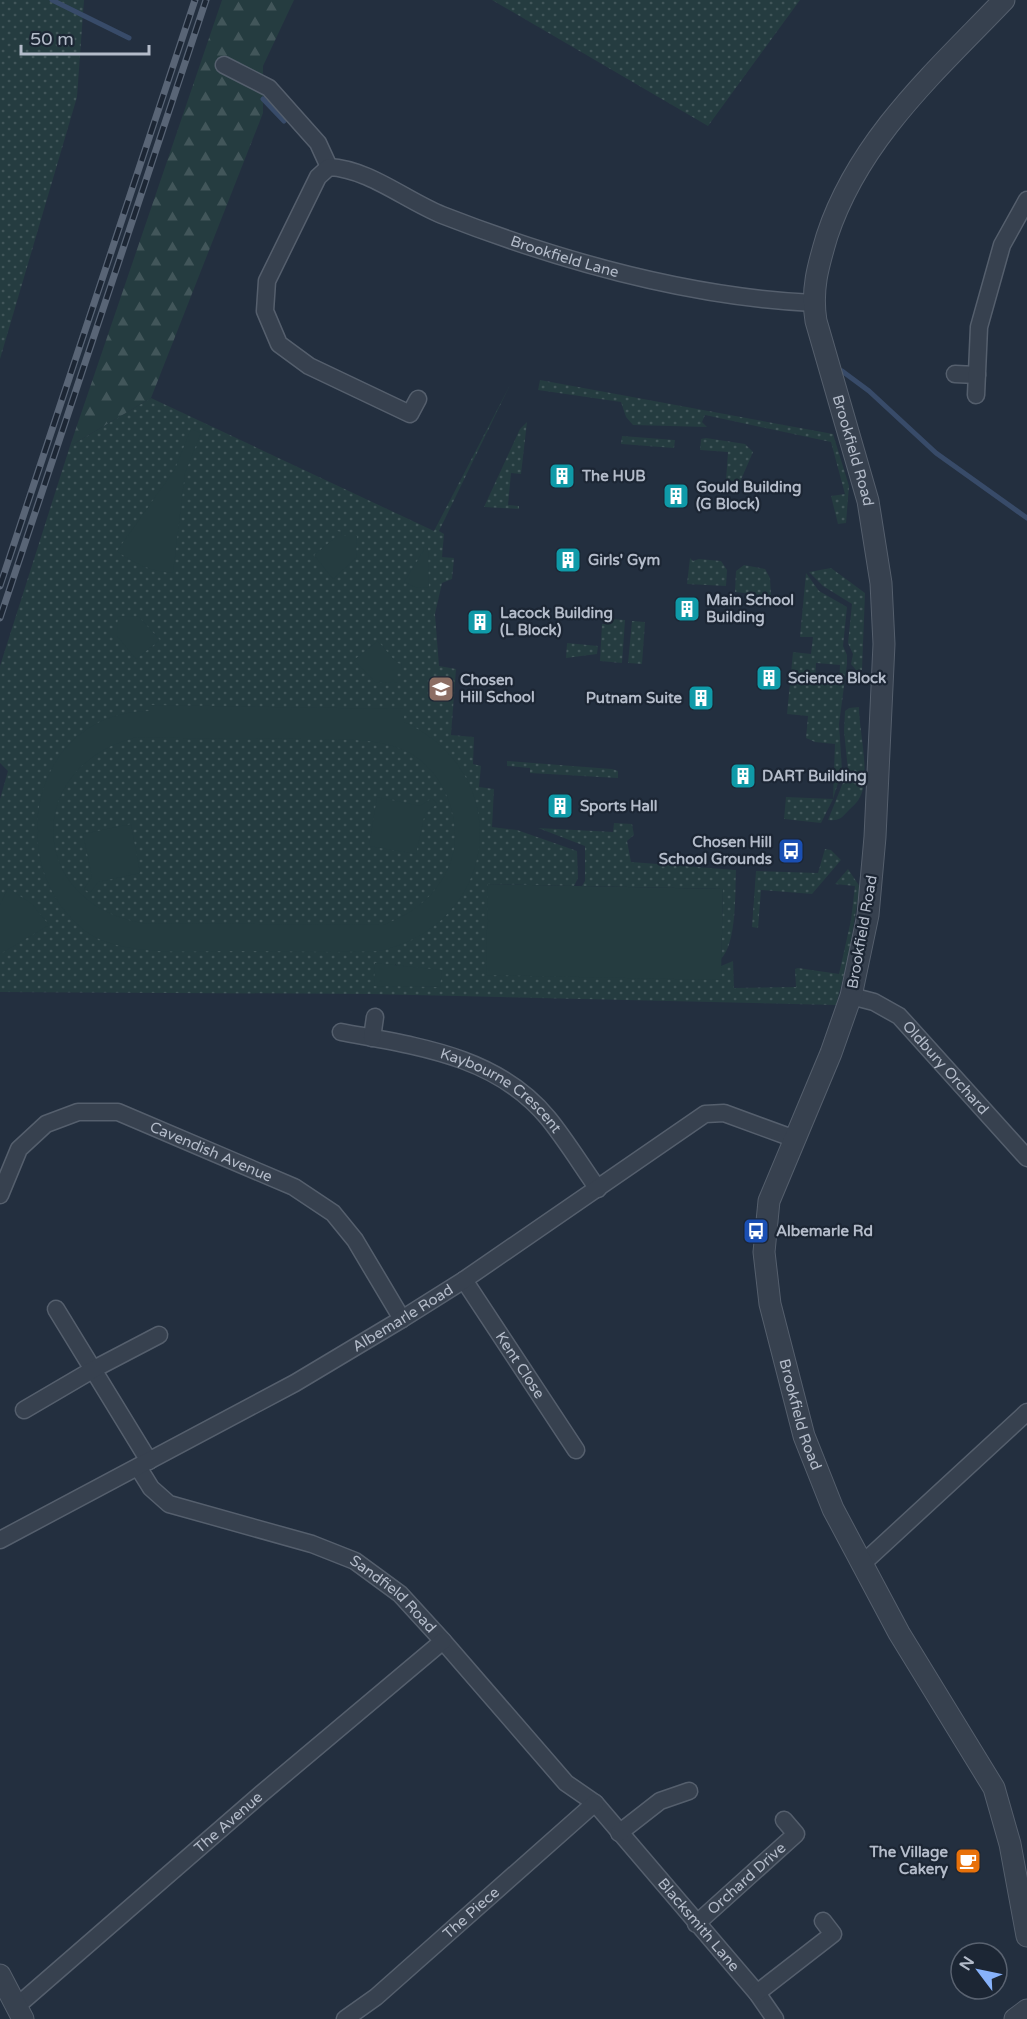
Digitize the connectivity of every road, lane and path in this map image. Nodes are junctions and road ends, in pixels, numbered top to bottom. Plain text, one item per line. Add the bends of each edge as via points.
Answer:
1 (1004, 0) edge
2 (224, 66) dead end
3 (329, 167) junction
4 (1027, 200) edge
5 (813, 303) junction
6 (955, 374) dead end
7 (977, 375) junction
8 (976, 395) dead end
9 (418, 399) dead end
10 (851, 996) junction
11 (375, 1017) dead end
12 (341, 1032) dead end
13 (372, 1038) junction
14 (795, 1139) junction
15 (1027, 1158) edge
16 (598, 1188) junction
17 (0, 1195) edge
18 (464, 1280) junction
19 (56, 1309) dead end
20 (402, 1319) junction
21 (159, 1335) dead end
22 (94, 1369) junction
23 (24, 1410) dead end
24 (1027, 1412) edge
25 (576, 1450) dead end
26 (144, 1464) junction
27 (0, 1540) edge
28 (861, 1564) junction
29 (443, 1641) junction
30 (689, 1791) dead end
31 (596, 1803) junction
32 (784, 1820) dead end
33 (619, 1833) junction
34 (696, 1924) junction
35 (1027, 1936) edge
36 (843, 1948) dead end
37 (0, 1975) edge
38 (757, 1994) junction
39 (1027, 2010) edge
40 (20, 2013) edge
41 (345, 2019) edge
42 (775, 2019) edge
43 (1015, 2019) edge

1 - 5 street, Brookfield Road via 912,95 871,146 850,180 830,228 815,273
2 - 3 street via 269,88 318,143
3 - 5 street, Brookfield Lane via 347,168 440,214 571,260 713,293
3 - 9 street via 318,177 267,281 265,311 279,344 309,366 410,414
4 - 7 street via 1002,245 979,327
5 - 10 street, Brookfield Road via 868,501 884,611 873,876
6 - 7 street
7 - 8 street
10 - 14 street, Brookfield Road
10 - 15 street, Oldbury Orchard via 874,1002 898,1016
11 - 13 street
12 - 13 street, Kaybourne Crescent
13 - 16 street, Kaybourne Crescent via 424,1047 471,1062 511,1086 546,1116
14 - 16 street, Albemarle Road via 724,1113 705,1114
14 - 28 street, Brookfield Road via 769,1201 764,1252 770,1304 804,1436 833,1509
16 - 18 street, Albemarle Road
17 - 20 street, Cavendish Avenue via 19,1149 45,1124 78,1112 118,1112 294,1187 333,1213 355,1240
18 - 20 street, Albemarle Road
18 - 25 street, Kent Close
19 - 22 street, Sandfield Road
20 - 26 street, Albemarle Road via 295,1383
21 - 22 street
22 - 23 street
22 - 26 street, Sandfield Road
24 - 28 street
26 - 27 street, Albemarle Road
26 - 29 street, Sandfield Road via 151,1488 169,1504 312,1544 355,1561 400,1594
28 - 35 street, Brookfield Road via 898,1633 994,1788 1010,1844
29 - 31 street, Sandfield Road via 566,1783
29 - 40 street, The Avenue via 252,1802
30 - 33 street via 660,1801
31 - 33 street, Blacksmith Lane
31 - 41 street, The Piece via 385,1989
32 - 34 street, Orchard Drive via 800,1839
33 - 34 street, Blacksmith Lane
34 - 38 street, Blacksmith Lane
36 - 38 street via 828,1927
37 - 40 street
38 - 42 street, Blacksmith Lane
39 - 43 street

